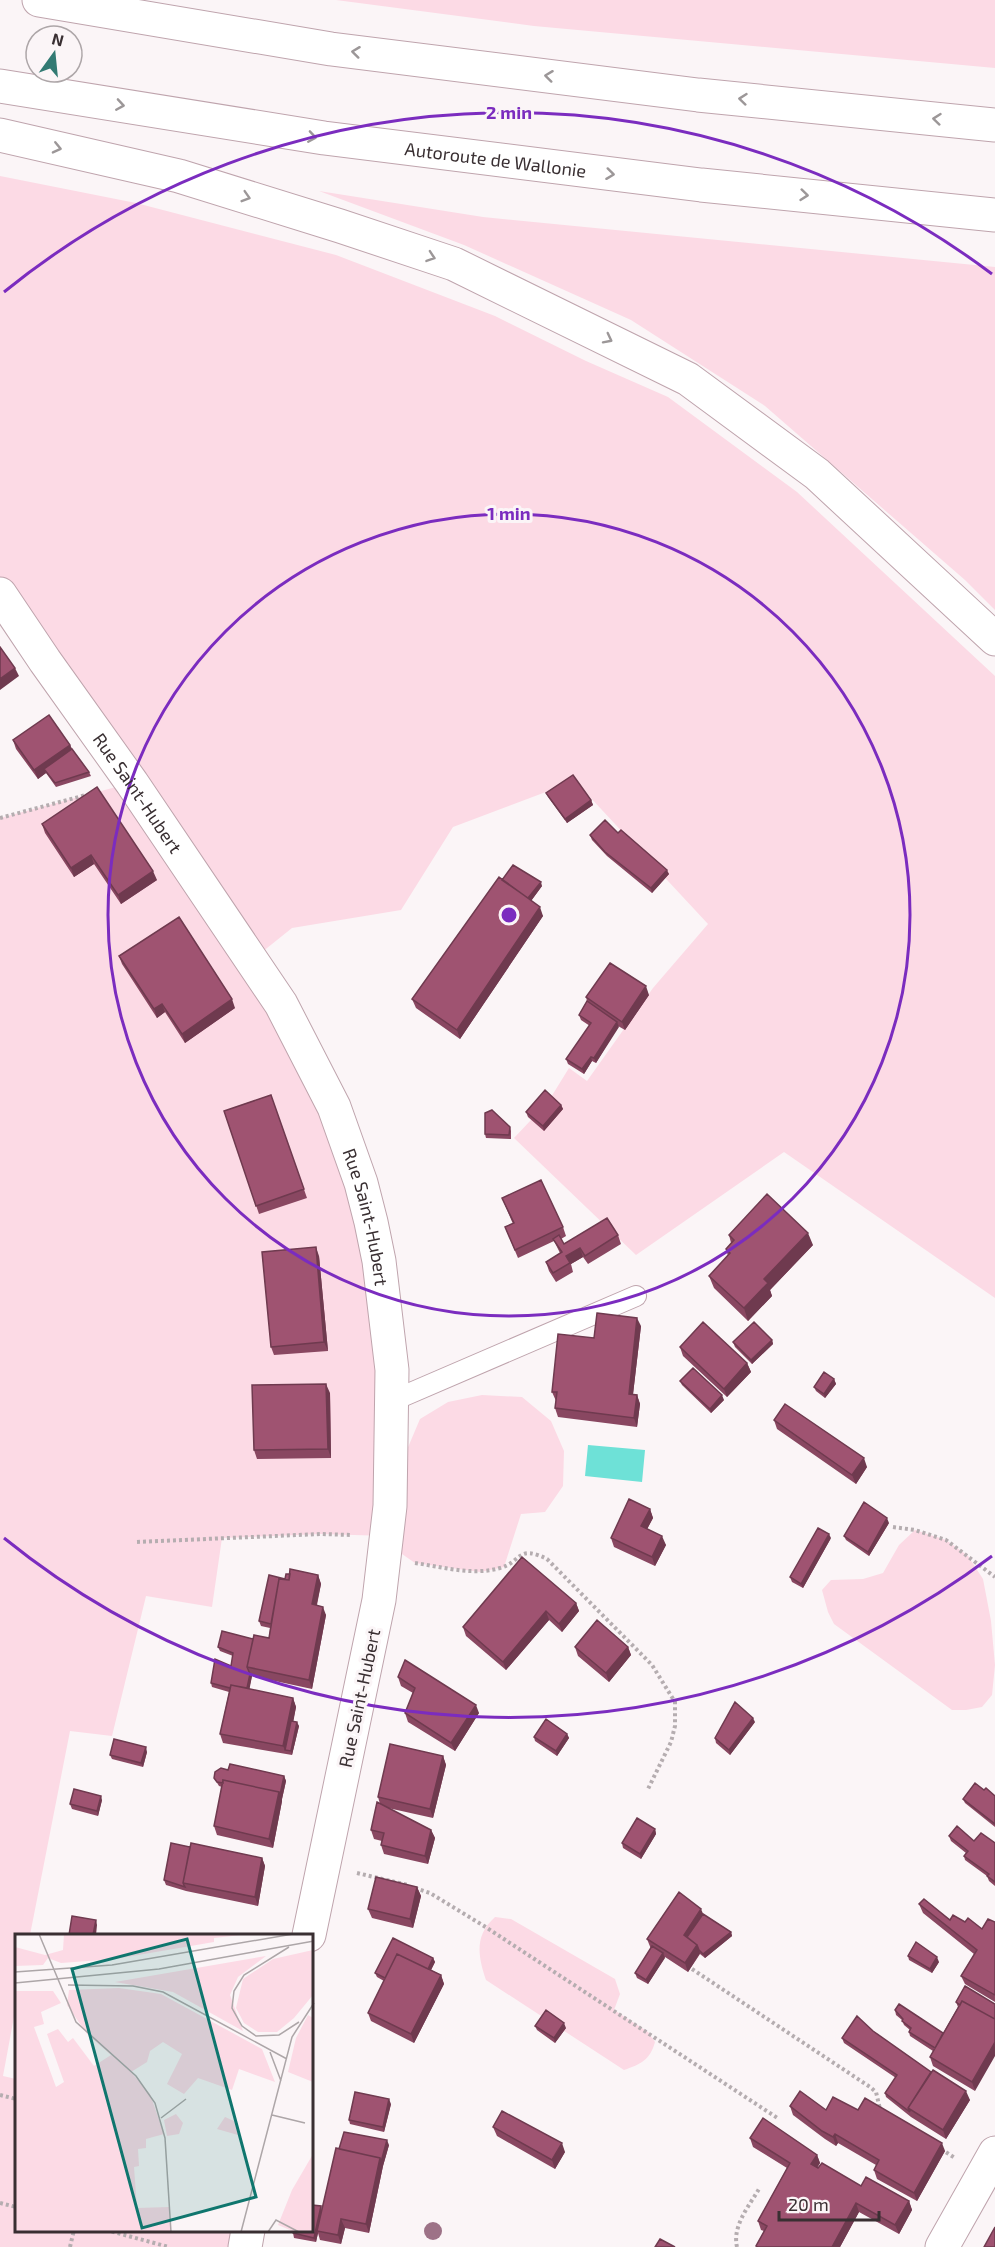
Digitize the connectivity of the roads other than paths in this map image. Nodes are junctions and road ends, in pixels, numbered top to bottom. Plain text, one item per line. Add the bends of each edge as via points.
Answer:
1 (39, 0) edge
2 (0, 86) edge
3 (995, 125) edge
4 (0, 135) edge
5 (995, 215) edge
6 (0, 594) edge
7 (995, 639) edge
8 (636, 1296) dead end
9 (392, 1401) junction
10 (309, 1934) edge
11 (989, 2164) edge
12 (248, 2232) edge
13 (245, 2247) edge
14 (942, 2247) edge

3 -> 1 main road via 698,95 332,49
2 -> 5 main road, Autoroute de Wallonie via 324,138 701,185
4 -> 7 main road via 179,176 454,264 688,379 817,474
6 - 9 main road, Rue Saint-Hubert via 281,1004 334,1107 361,1183 379,1261
8 - 9 lane
9 - 10 main road, Rue Saint-Hubert via 392,1474 379,1600
11 - 14 main road
12 - 13 main road

